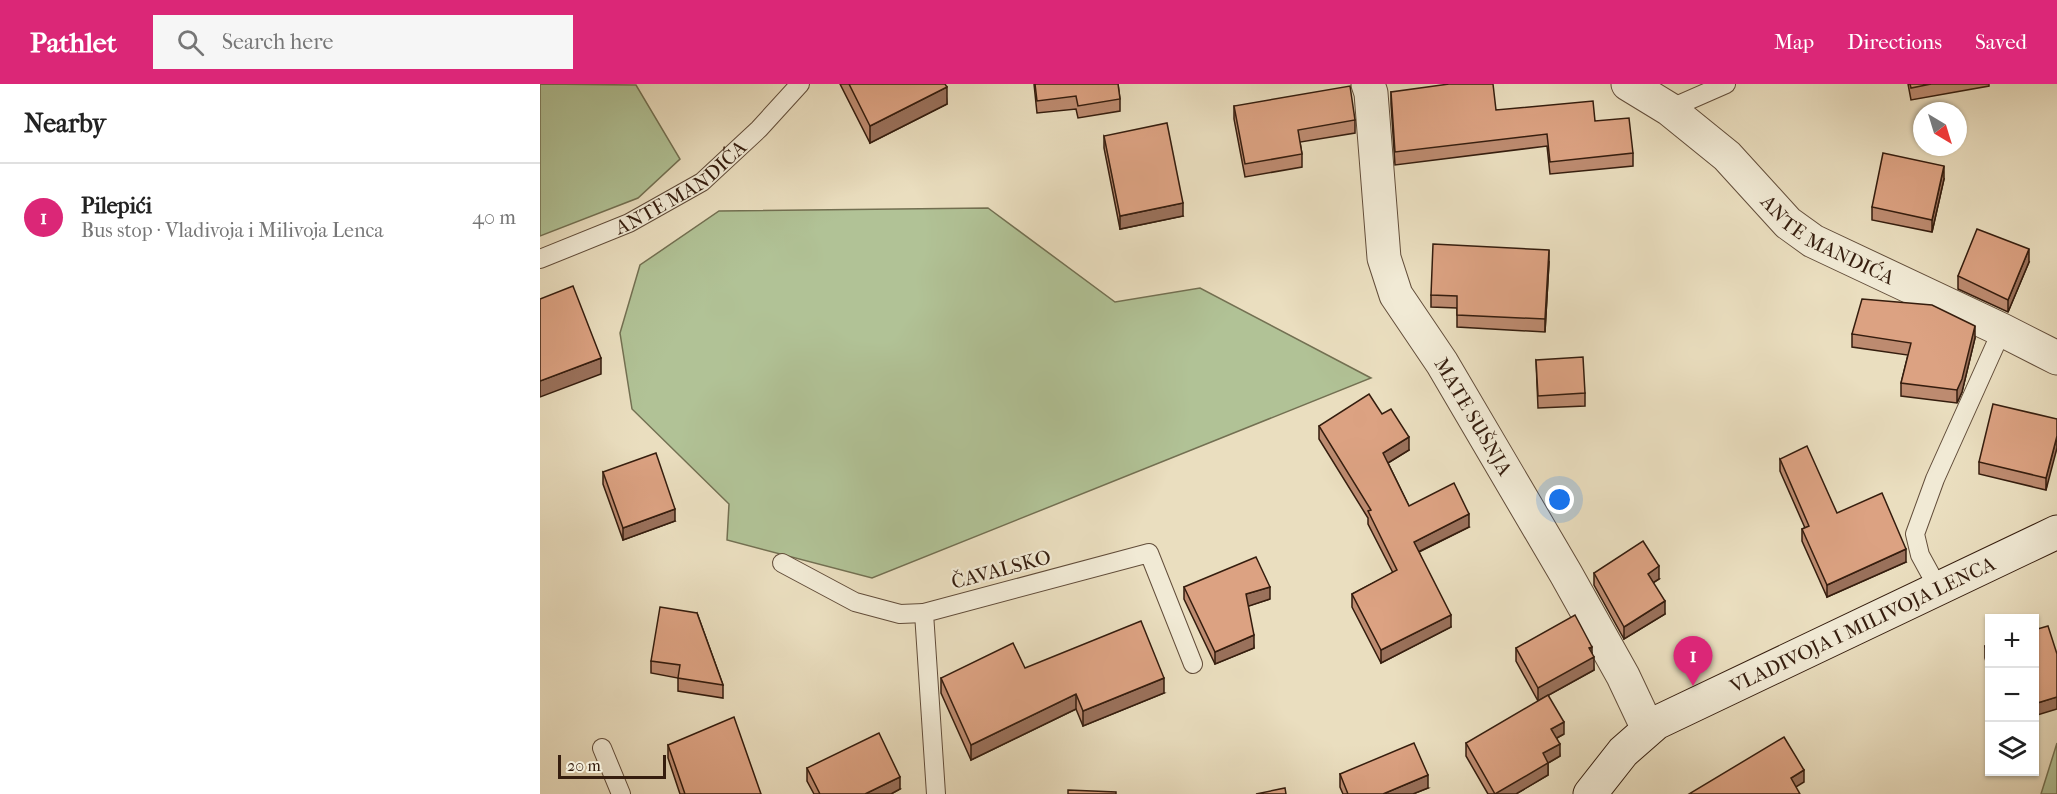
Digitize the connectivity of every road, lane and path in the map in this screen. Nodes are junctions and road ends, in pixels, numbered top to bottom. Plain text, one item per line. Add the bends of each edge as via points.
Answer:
1 (800, 84) edge
2 (1368, 84) edge
3 (1628, 84) edge
4 (1726, 84) edge
5 (1669, 109) junction
6 (540, 259) edge
7 (2002, 330) junction
8 (2057, 358) edge
9 (2057, 532) edge
10 (782, 563) dead end
11 (1938, 588) junction
12 (924, 613) junction
13 (1193, 664) dead end
14 (1648, 729) junction
15 (602, 748) dead end
16 (621, 794) edge
17 (936, 794) edge
18 (1590, 794) edge

1 - 6 lane, ANTE MANDIĆA via 702,182 629,223
2 - 14 street, MATE SUŠNJA via 1384,258 1396,295 1442,363 1566,574
3 - 5 street, ANTE MANDIĆA
4 - 5 lane
5 - 7 street, ANTE MANDIĆA via 1727,156 1788,224 1813,241
7 - 8 street, ANTE MANDIĆA
7 - 11 lane via 1935,479 1915,534 1920,555
9 - 11 street, VLADIVOJA I MILIVOJA LENCA
10 - 12 lane via 855,602 900,614
11 - 14 street, VLADIVOJA I MILIVOJA LENCA
12 - 13 lane, ČAVALSKO via 1149,553
12 - 17 lane
14 - 18 street, VLADIVOJA I MILIVOJA LENCA via 1623,752
15 - 16 lane

